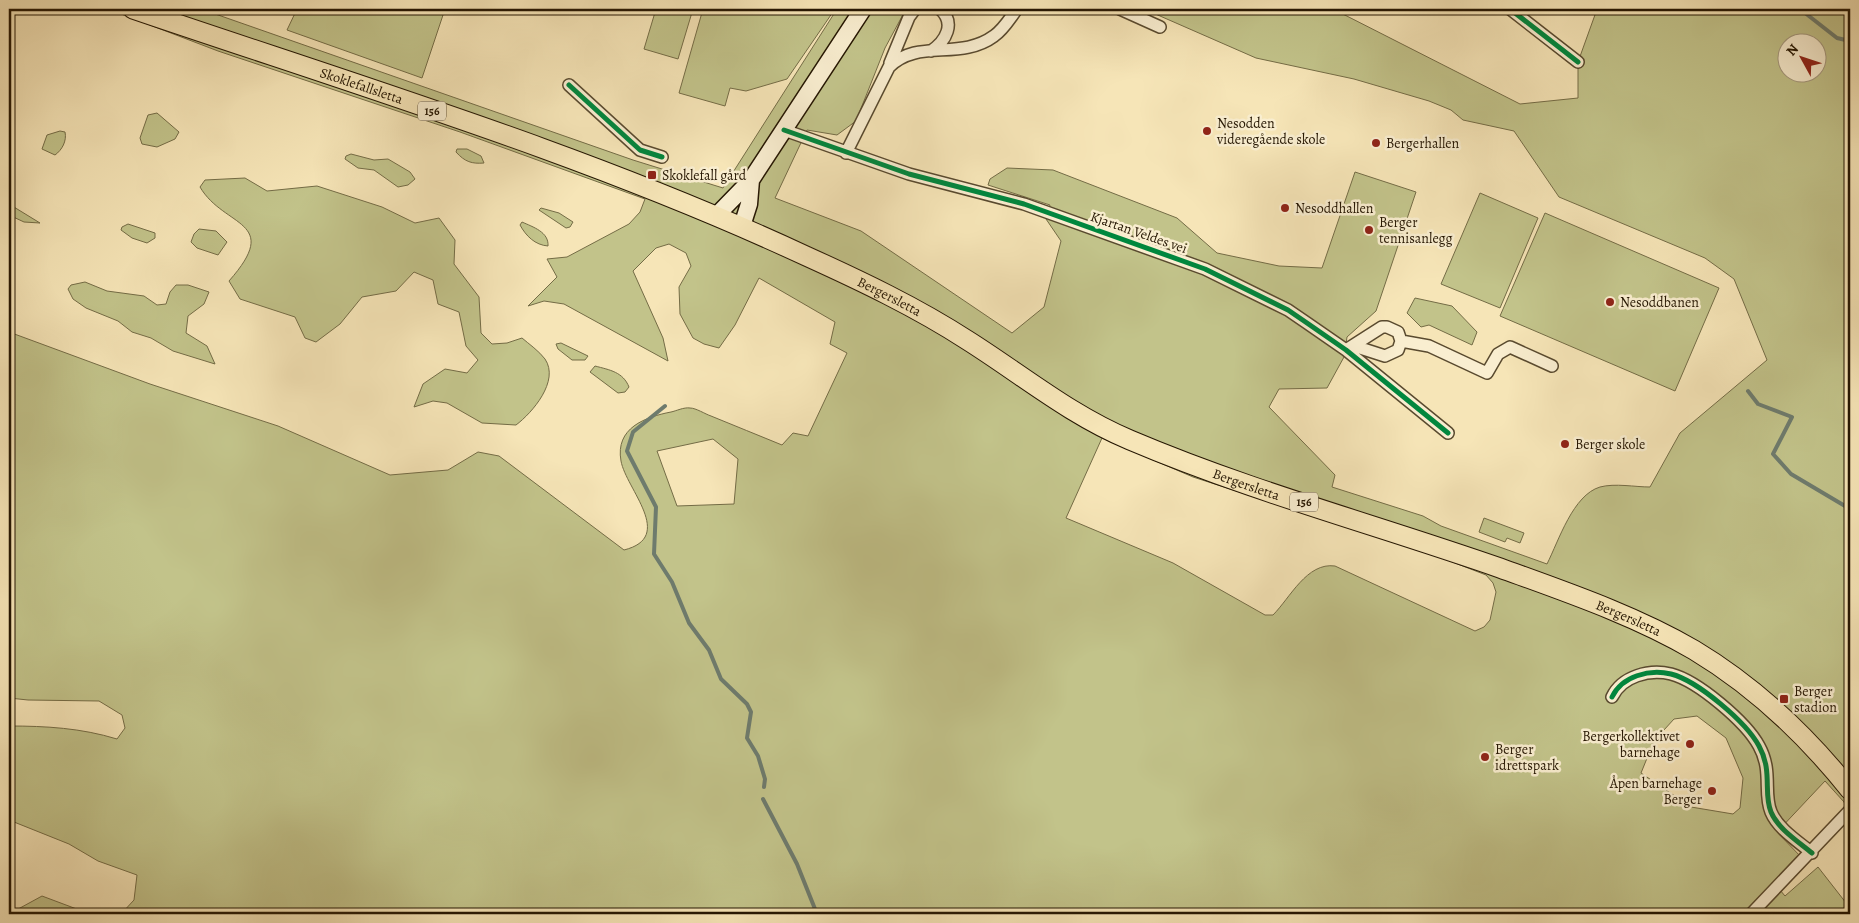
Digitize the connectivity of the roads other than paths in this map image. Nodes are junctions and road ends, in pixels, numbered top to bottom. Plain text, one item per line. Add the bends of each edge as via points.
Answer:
1 (132, 9) edge
2 (863, 9) edge
3 (915, 9) edge
4 (940, 9) edge
5 (1017, 9) edge
6 (1120, 9) edge
7 (1510, 9) edge
8 (1160, 27) dead end
9 (931, 51) junction
10 (1578, 62) dead end
11 (889, 67) junction
12 (569, 85) dead end
13 (784, 130) junction
14 (846, 153) junction
15 (662, 157) dead end
16 (751, 180) junction
17 (729, 221) junction
18 (1401, 341) junction
19 (1350, 348) junction
20 (1552, 366) dead end
21 (1448, 433) dead end
22 (1612, 697) dead end
23 (1850, 790) edge
24 (1850, 810) edge
25 (1812, 853) junction
26 (1751, 914) edge

1 - 17 main road, Skoklefallsletta / 156 via 560,154
2 - 13 main road
3 - 11 street
4 - 9 street via 948,18 948,29 941,44
5 - 9 street via 989,40 962,50
6 - 8 street
7 - 10 street
9 - 11 street via 910,53
11 - 14 street
12 - 15 street via 640,150
13 - 14 street, Kjartan Veldes vei
13 - 16 main road
14 - 19 street, Kjartan Veldes vei via 909,174 1024,204 1191,262 1288,310
16 - 17 main road
16 - 17 main road via 749,204
17 - 23 main road, Bergersletta / 156 via 919,311 967,339 1066,406 1125,438 1576,596 1667,635 1719,666 1770,705 1817,751
18 - 19 street, Kjartan Veldes vei via 1398,350 1385,356
18 - 19 street via 1398,332 1382,327
18 - 20 street via 1429,346 1487,372 1498,354 1510,347
19 - 21 street, Kjartan Veldes vei
22 - 25 street via 1616,689 1631,678 1670,674 1726,708 1746,728 1764,755 1771,813
24 - 25 street
25 - 26 street

